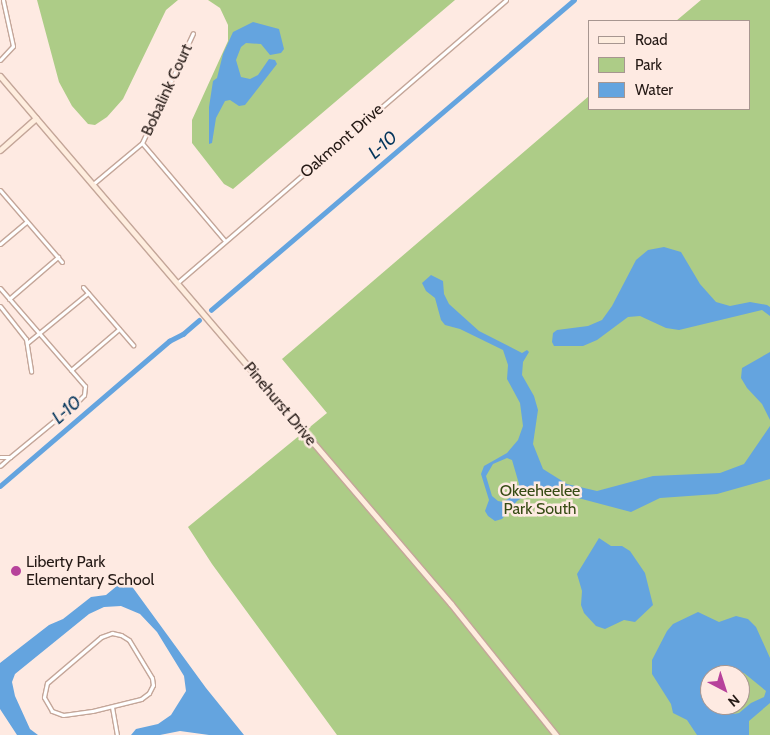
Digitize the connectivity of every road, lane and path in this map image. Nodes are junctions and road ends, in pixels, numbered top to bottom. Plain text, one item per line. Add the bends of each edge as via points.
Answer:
1 (3, 0) edge
2 (506, 0) edge
3 (193, 33) dead end
4 (0, 60) edge
5 (0, 76) edge
6 (36, 118) junction
7 (142, 143) junction
8 (0, 150) edge
9 (93, 184) junction
10 (0, 190) edge
11 (27, 221) junction
12 (225, 241) junction
13 (0, 244) edge
14 (58, 257) junction
15 (62, 262) dead end
16 (177, 282) junction
17 (83, 287) dead end
18 (0, 288) edge
19 (88, 293) junction
20 (10, 299) junction
21 (0, 306) edge
22 (119, 329) junction
23 (40, 334) junction
24 (27, 343) junction
25 (133, 345) dead end
26 (71, 370) junction
27 (31, 372) dead end
28 (0, 457) edge
29 (10, 457) junction
30 (0, 466) edge
31 (112, 707) junction
32 (117, 735) edge
33 (556, 735) edge

1 - 4 street via 13,46
2 - 12 street, Oakmont Drive
3 - 7 street, Bobalink Court
5 - 6 street, Pinehurst Drive
6 - 8 street
6 - 9 street, Pinehurst Drive
7 - 9 street, Bobalink Court
7 - 12 street
9 - 16 street, Pinehurst Drive
10 - 11 street
11 - 13 street
11 - 14 street
12 - 16 street, Oakmont Drive
14 - 15 street
14 - 20 street
16 - 33 street, Pinehurst Drive via 452,604
17 - 19 street
18 - 20 street
19 - 22 street
19 - 23 street
20 - 23 street
21 - 24 street via 21,330
22 - 25 street
22 - 26 street
23 - 24 street
23 - 26 street
24 - 27 street
26 - 29 street via 84,386 84,395
28 - 29 street
29 - 30 street
31 - 31 street via 60,715 50,708 44,691 52,679 99,639 115,633 128,640 153,682 151,691 144,697
31 - 32 street

